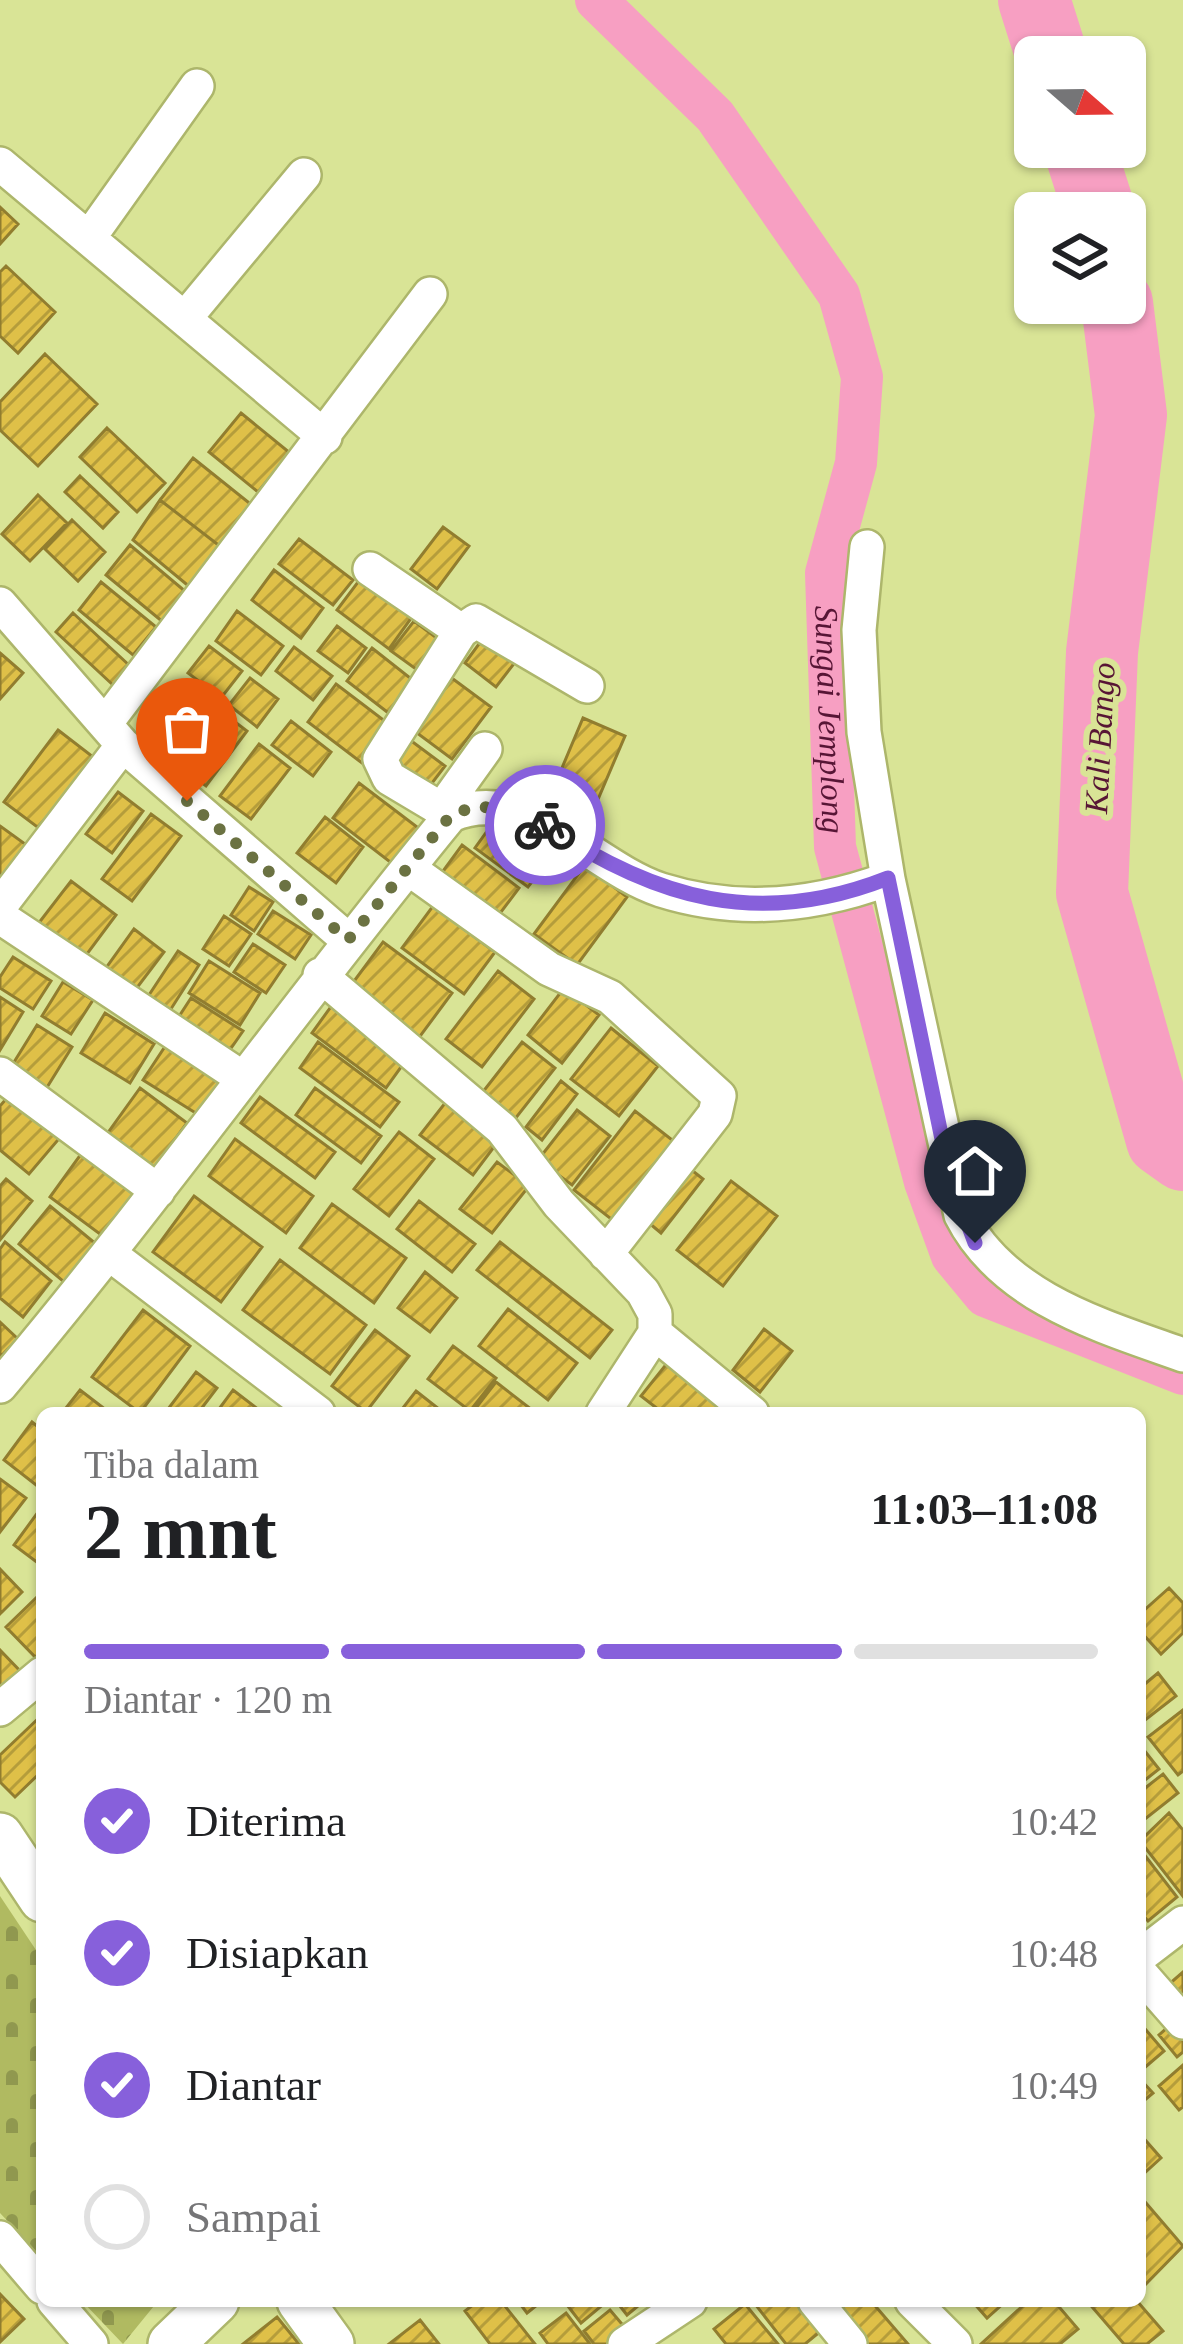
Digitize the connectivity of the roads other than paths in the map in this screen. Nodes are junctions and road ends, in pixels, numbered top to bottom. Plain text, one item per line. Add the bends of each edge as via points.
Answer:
1 (196, 86) dead end
2 (0, 164) edge
3 (304, 175) dead end
4 (92, 235) junction
5 (430, 294) dead end
6 (186, 317) junction
7 (325, 437) junction
8 (867, 547) dead end
9 (370, 569) dead end
10 (0, 604) edge
11 (461, 631) junction
12 (587, 686) dead end
13 (114, 735) junction
14 (484, 749) dead end
15 (447, 812) junction
16 (408, 868) junction
17 (879, 882) junction
18 (0, 906) edge
19 (0, 916) edge
20 (348, 940) junction
21 (320, 975) junction
22 (0, 1074) edge
23 (241, 1077) junction
24 (158, 1191) junction
25 (606, 1254) junction
26 (111, 1255) junction
27 (655, 1333) junction
28 (1183, 1355) edge
29 (0, 1386) edge
30 (310, 1407) edge
31 (607, 1407) edge
32 (745, 1407) edge
33 (36, 1679) edge
34 (0, 1709) edge
35 (0, 1836) edge
36 (36, 1890) edge
37 (1183, 1923) edge
38 (1146, 1951) edge
39 (1146, 1980) edge
40 (1183, 2023) edge
41 (0, 2238) edge
42 (36, 2280) edge
43 (59, 2307) edge
44 (210, 2307) edge
45 (303, 2307) edge
46 (681, 2307) edge
47 (820, 2307) edge
48 (919, 2307) edge
49 (92, 2344) edge
50 (171, 2344) edge
51 (331, 2344) edge
52 (625, 2344) edge
53 (850, 2344) edge
54 (955, 2344) edge

1 - 4 street
2 - 4 street
3 - 6 street
4 - 6 street
5 - 7 street
6 - 7 street
7 - 13 street
8 - 17 street via 858,674
9 - 11 street
10 - 13 street
11 - 12 street via 476,621
11 - 15 street via 380,759 388,778
13 - 18 street
13 - 20 street
14 - 15 street
15 - 16 street
15 - 17 street via 501,806 662,890 780,906
16 - 20 street
16 - 25 street via 549,969 610,997 719,1096 715,1114
17 - 28 street via 949,1173 975,1243 1084,1320
19 - 23 street
20 - 21 street
21 - 23 street
21 - 25 street via 502,1129
22 - 24 street
23 - 24 street
24 - 26 street
25 - 27 street via 650,1301
26 - 29 street
26 - 30 street
27 - 31 street
27 - 32 street
33 - 34 street
35 - 36 street
37 - 38 street
39 - 40 street
41 - 42 street
43 - 49 street
44 - 50 street
45 - 51 street
46 - 52 street
47 - 53 street
48 - 54 street

